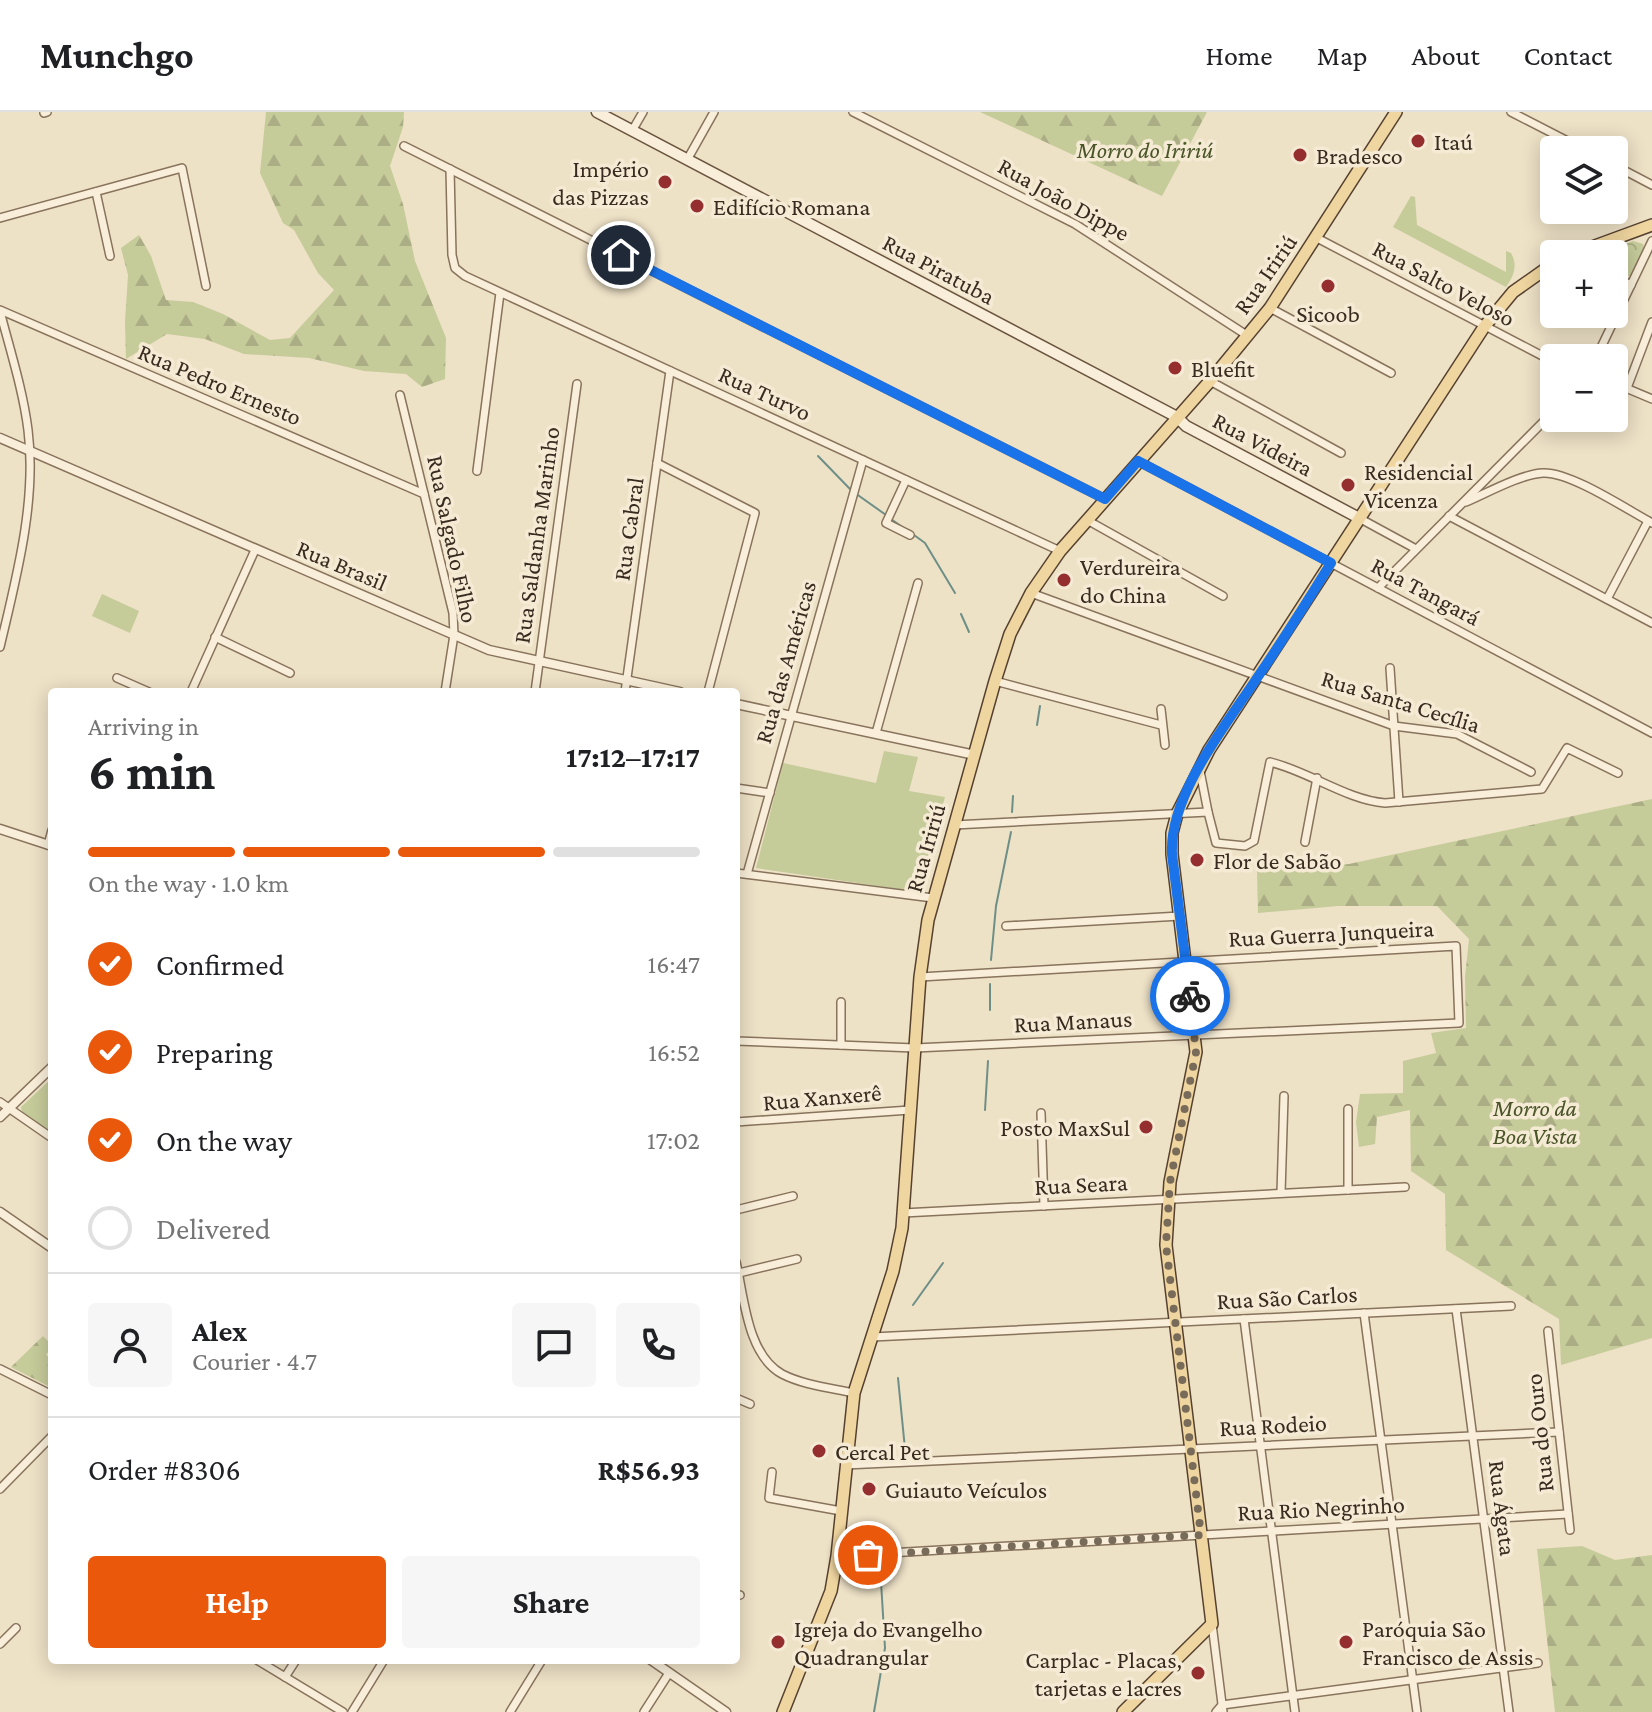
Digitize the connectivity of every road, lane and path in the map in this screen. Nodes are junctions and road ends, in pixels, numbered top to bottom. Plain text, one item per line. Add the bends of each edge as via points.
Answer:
1 (597, 112) edge
2 (643, 112) edge
3 (714, 112) edge
4 (853, 112) edge
5 (1511, 112) edge
6 (1394, 113) edge
7 (632, 131) junction
8 (1558, 136) edge
9 (404, 146) dead end
10 (687, 160) junction
11 (450, 169) junction
12 (1628, 172) edge
13 (1652, 185) edge
14 (96, 192) junction
15 (0, 218) edge
16 (1652, 225) edge
17 (1317, 238) junction
18 (1611, 240) edge
19 (1652, 241) edge
20 (110, 256) dead end
21 (1540, 273) edge
22 (1628, 283) edge
23 (1631, 285) junction
24 (206, 286) dead end
25 (500, 293) junction
26 (1270, 308) junction
27 (0, 311) edge
28 (1652, 322) edge
29 (1484, 327) junction
30 (1248, 336) junction
31 (1603, 344) edge
32 (1540, 355) edge
33 (670, 371) junction
34 (1391, 373) dead end
35 (1210, 381) junction
36 (577, 384) dead end
37 (1628, 385) edge
38 (1628, 388) edge
39 (400, 395) dead end
40 (1652, 399) edge
41 (1177, 417) junction
42 (1540, 425) edge
43 (0, 438) edge
44 (30, 451) junction
45 (1341, 453) dead end
46 (863, 460) junction
47 (1138, 461) junction
48 (657, 463) junction
49 (477, 471) dead end
50 (906, 480) junction
51 (424, 494) junction
52 (1105, 499) junction
53 (1460, 505) junction
54 (1449, 516) junction
55 (1359, 518) junction
56 (1087, 520) junction
57 (1650, 522) edge
58 (910, 535) dead end
59 (1416, 549) junction
60 (255, 550) junction
61 (1060, 551) junction
62 (1331, 563) junction
63 (918, 583) dead end
64 (1378, 588) junction
65 (1031, 593) junction
66 (1223, 596) dead end
67 (1607, 599) junction
68 (1652, 623) edge
69 (454, 635) junction
70 (215, 637) junction
71 (0, 647) edge
72 (539, 662) junction
73 (1390, 668) dead end
74 (290, 673) dead end
75 (1259, 676) junction
76 (117, 678) dead end
77 (626, 681) junction
78 (995, 681) junction
79 (140, 688) edge
80 (193, 688) edge
81 (446, 688) edge
82 (536, 688) edge
83 (625, 688) edge
84 (660, 688) edge
85 (709, 688) edge
86 (740, 705) edge
87 (1161, 709) dead end
88 (791, 716) junction
89 (1161, 725) junction
90 (1394, 726) junction
91 (876, 733) junction
92 (1652, 733) edge
93 (1165, 745) dead end
94 (975, 755) junction
95 (1200, 767) junction
96 (1531, 772) dead end
97 (1618, 773) dead end
98 (1317, 778) junction
99 (740, 789) edge
100 (770, 793) junction
101 (1399, 802) junction
102 (1208, 812) junction
103 (1177, 814) junction
104 (954, 825) junction
105 (0, 829) edge
106 (1305, 842) dead end
107 (48, 844) edge
108 (740, 873) edge
109 (747, 874) junction
110 (933, 898) junction
111 (1180, 916) junction
112 (1006, 926) dead end
113 (1186, 962) junction
114 (920, 977) junction
115 (841, 1002) dead end
116 (1459, 1023) joint
117 (1195, 1035) junction
118 (740, 1041) edge
119 (841, 1045) junction
120 (915, 1048) junction
121 (48, 1071) edge
122 (1284, 1096) dead end
123 (0, 1102) edge
124 (9, 1108) junction
125 (1348, 1109) dead end
126 (910, 1110) junction
127 (1041, 1113) dead end
128 (0, 1117) edge
129 (740, 1122) edge
130 (48, 1135) edge
131 (1405, 1187) dead end
132 (1348, 1190) junction
133 (1281, 1193) junction
134 (793, 1196) dead end
135 (1168, 1199) junction
136 (1044, 1206) junction
137 (740, 1209) edge
138 (0, 1212) edge
139 (903, 1213) junction
140 (48, 1245) edge
141 (797, 1259) dead end
142 (740, 1273) edge
143 (740, 1277) edge
144 (1511, 1306) dead end
145 (1456, 1309) junction
146 (1364, 1313) junction
147 (1244, 1319) junction
148 (1174, 1322) junction
149 (1548, 1331) dead end
150 (872, 1337) junction
151 (0, 1369) edge
152 (48, 1393) edge
153 (854, 1393) junction
154 (740, 1400) edge
155 (750, 1404) dead end
156 (1559, 1432) junction
157 (1473, 1436) junction
158 (48, 1440) edge
159 (1381, 1440) junction
160 (1260, 1446) junction
161 (1190, 1449) junction
162 (845, 1465) junction
163 (772, 1472) dead end
164 (0, 1476) edge
165 (8, 1480) junction
166 (0, 1489) edge
167 (841, 1511) junction
168 (1568, 1514) junction
169 (1484, 1519) junction
170 (1392, 1524) junction
171 (1570, 1530) dead end
172 (1271, 1531) junction
173 (1201, 1535) junction
174 (837, 1556) junction
175 (1212, 1624) junction
176 (16, 1628) dead end
177 (0, 1644) edge
178 (1538, 1663) dead end
179 (264, 1664) edge
180 (293, 1664) edge
181 (382, 1664) edge
182 (540, 1664) edge
183 (657, 1664) edge
184 (1504, 1667) junction
185 (669, 1673) junction
186 (285, 1677) junction
187 (1412, 1680) junction
188 (1292, 1696) junction
189 (1223, 1708) edge
190 (343, 1712) edge
191 (352, 1712) edge
192 (510, 1712) edge
193 (644, 1712) edge
194 (726, 1712) edge
195 (783, 1712) edge
196 (1123, 1712) edge
197 (1216, 1712) edge
198 (1295, 1712) edge
199 (1417, 1712) edge
200 (1509, 1712) edge

1 - 7 main road, Rua Piratuba
2 - 7 street
3 - 10 street
4 - 30 street, Rua João Dippe via 1075,224
5 - 8 street
6 - 17 main road, Rua Iririú
7 - 10 main road, Rua Piratuba
9 - 11 street
10 - 41 main road, Rua Piratuba
11 - 25 street, Rua Turvo via 455,268
11 - 52 street
12 - 13 street
14 - 15 street
14 - 20 street
14 - 24 street via 182,168
16 - 18 main road
17 - 26 main road, Rua Iririú
17 - 29 street, Rua Salto Veloso
19 - 23 street
21 - 29 main road via 1513,292
22 - 23 street
23 - 31 street
25 - 33 street, Rua Turvo
25 - 49 street
26 - 30 main road, Rua Iririú
26 - 34 street
27 - 44 street
27 - 51 street, Rua Pedro Ernesto
28 - 37 street
29 - 32 street, Rua Salto Veloso
29 - 55 main road
30 - 35 main road, Rua Iririú
33 - 46 street, Rua Turvo
33 - 48 street, Rua Cabral
35 - 41 main road, Rua Iririú
35 - 45 street
36 - 72 street, Rua Saldanha Marinho
38 - 40 street
39 - 51 street, Rua Salgado Filho
41 - 47 main road, Rua Iririú
41 - 55 main road, Rua Videira
42 - 53 street
43 - 44 street, Rua Brasil
44 - 60 street, Rua Brasil
44 - 71 street via 23,542
46 - 50 street, Rua Turvo
46 - 88 street, Rua das Américas
47 - 52 main road, Rua Iririú
47 - 62 street, Rua Tangará
48 - 77 street, Rua Cabral
48 - 85 street via 755,513
50 - 58 street via 886,523
50 - 61 street, Rua Turvo
51 - 69 street, Rua Salgado Filho
52 - 56 main road, Rua Iririú
53 - 54 street
53 - 57 street via 1526,477 1550,474 1574,481
54 - 59 street
54 - 67 street
55 - 59 street, Rua Videira
55 - 62 main road
56 - 61 main road, Rua Iririú
56 - 66 street
57 - 67 street
59 - 64 street
60 - 69 street, Rua Brasil
60 - 70 street
61 - 65 main road, Rua Iririú
62 - 64 street, Rua Tangará
62 - 75 main road
63 - 91 street
64 - 92 street, Rua Tangará
65 - 75 street, Rua Santa Cecília
65 - 78 main road, Rua Iririú
67 - 68 street
69 - 72 street, Rua Brasil
69 - 81 street, Rua Salgado Filho
70 - 74 street
70 - 80 street
72 - 77 street, Rua Brasil
72 - 82 street, Rua Saldanha Marinho
73 - 90 street
75 - 90 street, Rua Santa Cecília
75 - 95 main road
76 - 79 street
77 - 83 street, Rua Cabral
77 - 84 street, Rua Brasil
78 - 89 street
78 - 94 main road, Rua Iririú
86 - 88 street
87 - 89 street
88 - 91 street
88 - 100 street, Rua das Américas
89 - 93 street
90 - 96 street, Rua Santa Cecília via 1457,734
90 - 101 street
91 - 94 street
94 - 104 main road, Rua Iririú
95 - 102 street
95 - 103 main road
97 - 101 street via 1567,748 1542,789
98 - 101 street via 1368,800
98 - 102 street via 1270,762 1251,845 1216,843
98 - 106 street
99 - 100 street
100 - 109 street, Rua das Américas
102 - 103 street
103 - 104 street
103 - 111 main road via 1171,844
104 - 110 main road, Rua Iririú
105 - 107 street
108 - 109 street
109 - 110 street
110 - 114 main road, Rua Iririú
111 - 112 street
111 - 113 main road
113 - 114 street, Rua Guerra Junqueira
113 - 116 street, Rua Guerra Junqueira via 1456,946
113 - 117 main road
114 - 120 main road, Rua Iririú
115 - 119 street
116 - 117 street, Rua Manaus
117 - 120 street, Rua Manaus
117 - 135 main road via 1193,1078
118 - 119 street, Rua Manaus
119 - 120 street, Rua Manaus
120 - 126 main road, Rua Iririú
121 - 124 street
122 - 133 street
123 - 124 street
124 - 128 street
124 - 130 street
125 - 132 street
126 - 129 street, Rua Xanxerê
126 - 139 main road, Rua Iririú
127 - 136 street
131 - 132 street, Rua Seara
132 - 133 street, Rua Seara
133 - 135 street, Rua Seara
134 - 137 street
135 - 136 street, Rua Seara
135 - 148 main road via 1166,1245
136 - 139 street, Rua Seara
138 - 140 street
139 - 150 main road, Rua Iririú via 896,1260
141 - 142 street
143 - 153 street via 754,1336 770,1363 792,1378
144 - 145 street, Rua São Carlos
145 - 146 street, Rua São Carlos
145 - 157 street, Rua Ágata
146 - 147 street, Rua São Carlos
146 - 159 street
147 - 148 street, Rua São Carlos
147 - 160 street
148 - 150 street, Rua São Carlos
148 - 161 main road
149 - 156 street, Rua do Ouro
150 - 153 main road, Rua Iririú
151 - 152 street
153 - 162 main road, Rua Iririú
154 - 155 street
156 - 157 street, Rua Rodeio
156 - 168 street, Rua do Ouro
157 - 159 street, Rua Rodeio
157 - 169 street, Rua Ágata
158 - 165 street
159 - 160 street, Rua Rodeio
159 - 170 street
160 - 161 street, Rua Rodeio
160 - 172 street
161 - 162 street, Rua Rodeio
161 - 173 main road
162 - 167 main road, Rua Iririú
163 - 167 street via 769,1498
164 - 165 street
165 - 166 street
167 - 174 main road, Rua Iririú
168 - 169 street, Rua Rio Negrinho
168 - 171 street, Rua do Ouro
169 - 170 street, Rua Rio Negrinho
169 - 184 street, Rua Ágata
170 - 172 street, Rua Rio Negrinho
170 - 187 street
172 - 173 street, Rua Rio Negrinho
172 - 188 street
173 - 174 street, Rua Rio Negrinho
173 - 175 main road
174 - 195 main road, Rua Iririú via 827,1608
175 - 189 street
175 - 196 main road
176 - 177 street
178 - 184 street
179 - 186 street
180 - 186 street
181 - 191 street
182 - 192 street
183 - 185 street
184 - 187 street
184 - 200 street, Rua Ágata
185 - 193 street
185 - 194 street
186 - 190 street
187 - 188 street
187 - 199 street
188 - 189 street
188 - 198 street
189 - 197 street

